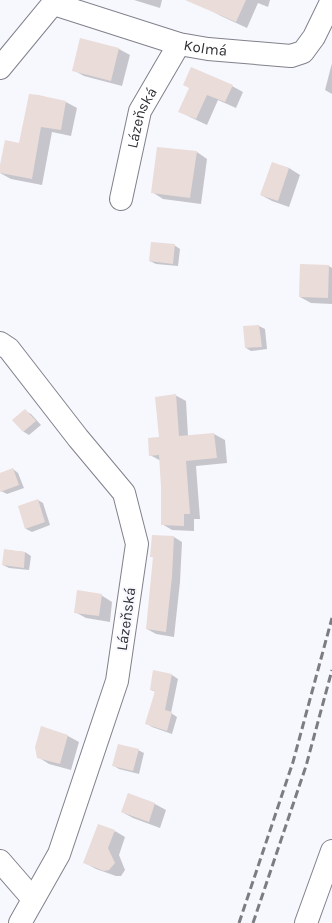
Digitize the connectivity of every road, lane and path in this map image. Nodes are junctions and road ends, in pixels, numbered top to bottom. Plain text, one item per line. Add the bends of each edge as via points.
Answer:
1 (332, 0) edge
2 (55, 2) edge
3 (180, 44) junction
4 (0, 68) edge
5 (121, 199) dead end
6 (0, 342) edge
7 (332, 851) edge
8 (0, 862) edge
9 (33, 899) junction
10 (20, 923) edge
11 (306, 923) edge

1 - 3 street, Kolmá via 314,37 303,52 291,56
2 - 3 street, Kolmá
2 - 4 street
3 - 5 street, Lázeňská via 140,111
6 - 9 street, Lázeňská via 9,349 124,493 137,544 116,681 59,854
7 - 11 street
8 - 9 street
9 - 10 street, Lázeňská

